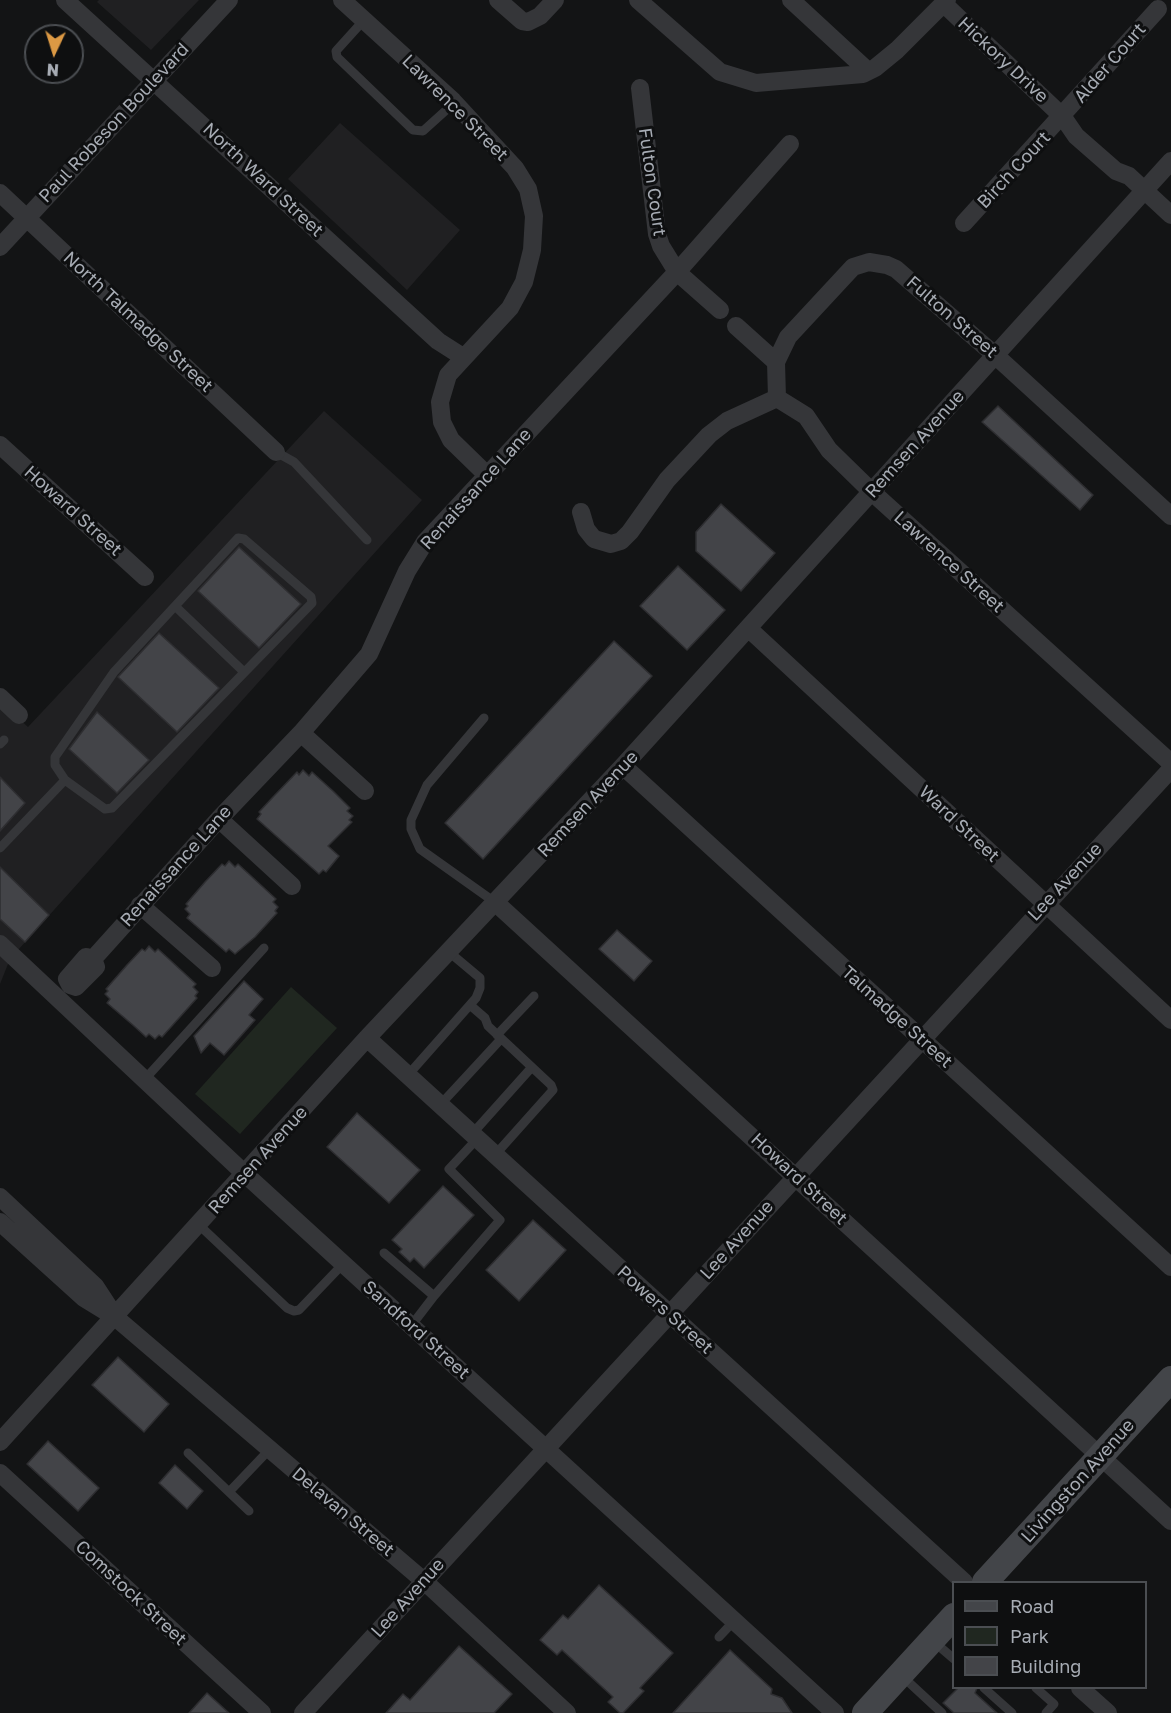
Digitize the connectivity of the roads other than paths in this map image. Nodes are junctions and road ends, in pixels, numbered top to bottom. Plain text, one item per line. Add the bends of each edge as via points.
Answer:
1 (65, 0) edge
2 (229, 0) edge
3 (342, 0) edge
4 (498, 0) edge
5 (555, 0) edge
6 (638, 0) edge
7 (791, 0) edge
8 (946, 2) edge
9 (1158, 9) dead end
10 (364, 20) junction
11 (868, 71) junction
12 (154, 80) junction
13 (640, 88) dead end
14 (454, 103) junction
15 (1063, 117) junction
16 (790, 144) dead end
17 (1171, 161) edge
18 (1144, 190) junction
19 (0, 193) edge
20 (1171, 215) edge
21 (27, 218) junction
22 (964, 223) dead end
23 (0, 247) edge
24 (677, 272) junction
25 (720, 310) dead end
26 (736, 326) dead end
27 (996, 356) junction
28 (463, 357) junction
29 (776, 362) junction
30 (777, 398) junction
31 (0, 445) edge
32 (276, 452) joint
33 (487, 475) junction
34 (872, 492) junction
35 (581, 512) dead end
36 (1171, 516) edge
37 (367, 540) dead end
38 (145, 577) dead end
39 (175, 606) junction
40 (748, 628) junction
41 (244, 672) junction
42 (0, 697) edge
43 (20, 715) dead end
44 (484, 718) dead end
45 (301, 733) junction
46 (1171, 763) edge
47 (623, 766) junction
48 (1171, 769) edge
49 (65, 780) junction
50 (365, 791) dead end
51 (219, 819) junction
52 (0, 848) edge
53 (292, 886) dead end
54 (496, 903) junction
55 (1045, 904) junction
56 (140, 905) junction
57 (0, 945) edge
58 (264, 948) dead end
59 (449, 952) junction
60 (212, 968) dead end
61 (64, 992) junction
62 (534, 996) dead end
63 (470, 1005) junction
64 (1171, 1020) edge
65 (499, 1037) junction
66 (367, 1038) junction
67 (922, 1041) junction
68 (532, 1067) junction
69 (408, 1075) junction
70 (145, 1079) junction
71 (440, 1105) junction
72 (475, 1136) junction
73 (495, 1155) junction
74 (245, 1174) junction
75 (795, 1175) junction
76 (0, 1197) edge
77 (0, 1222) edge
78 (199, 1225) junction
79 (384, 1253) dead end
80 (344, 1264) junction
81 (1171, 1268) edge
82 (434, 1296) junction
83 (670, 1315) junction
84 (115, 1317) junction
85 (411, 1326) junction
86 (1171, 1379) edge
87 (0, 1442) edge
88 (545, 1448) junction
89 (270, 1449) junction
90 (188, 1453) dead end
91 (1100, 1457) junction
92 (0, 1473) edge
93 (229, 1492) junction
94 (249, 1511) dead end
95 (1171, 1521) edge
96 (424, 1581) junction
97 (963, 1581) edge
98 (986, 1581) edge
99 (952, 1618) edge
100 (734, 1621) junction
101 (719, 1637) dead end
102 (932, 1640) junction
103 (952, 1657) edge
104 (900, 1675) junction
105 (985, 1689) edge
106 (1037, 1689) edge
107 (1081, 1689) edge
108 (262, 1713) edge
109 (303, 1713) edge
110 (567, 1713) edge
111 (835, 1713) edge
112 (865, 1713) edge
113 (942, 1713) edge
114 (1012, 1713) edge
115 (1046, 1713) edge
116 (1108, 1713) edge

1 - 12 street, North Ward Street
2 - 12 street, Paul Robeson Boulevard
3 - 10 street, Lawrence Street
4 - 5 street via 528,22
6 - 11 street via 705,61 742,80 756,83
7 - 11 street
8 - 11 street via 897,50
8 - 15 street, Hickory Drive
9 - 15 street, Alder Court
10 - 14 street, Lawrence Street
10 - 14 lane via 336,51 337,57 413,130 423,131
12 - 21 street, Paul Robeson Boulevard
12 - 28 street, North Ward Street via 438,341
13 - 24 street, Fulton Court via 657,234
14 - 28 street, Lawrence Street via 515,168 528,189 534,216 532,250 524,282 510,308
15 - 18 street, Hickory Drive via 1083,126 1121,160 1129,176
15 - 22 street, Birch Court
16 - 24 street, Renaissance Lane
17 - 18 street, Remsen Avenue
18 - 20 street, Hickory Drive
18 - 27 street, Remsen Avenue
19 - 21 street, North Talmadge Street
21 - 23 street, Paul Robeson Boulevard
21 - 32 street, North Talmadge Street
24 - 25 street
24 - 33 street, Renaissance Lane
26 - 29 street
27 - 29 street, Fulton Street via 896,269 869,262 853,267 824,298 788,337
27 - 34 street, Remsen Avenue
27 - 36 street, Fulton Street
28 - 33 street, Lawrence Street via 448,375 440,402 442,422 451,440
29 - 30 street
30 - 34 street, Lawrence Street via 807,417 829,450
30 - 35 street via 727,421 709,435 667,480 621,541 611,544 594,539
31 - 38 street, Howard Street
32 - 37 lane via 294,462
33 - 45 street, Renaissance Lane via 425,542 407,570 369,654
34 - 40 street, Remsen Avenue
34 - 46 street, Lawrence Street
39 - 41 lane
39 - 41 lane via 238,538 311,597 312,603
39 - 49 lane via 114,672 59,750 55,765
40 - 47 street, Remsen Avenue
40 - 55 street, Ward Street
41 - 49 lane via 112,808 105,809
42 - 43 street
44 - 54 lane via 427,785 411,820 411,829 420,849
45 - 50 street
45 - 51 street, Renaissance Lane
47 - 54 street, Remsen Avenue
47 - 67 street, Talmadge Street
48 - 55 street, Lee Avenue
49 - 52 lane
51 - 53 street
51 - 56 street, Renaissance Lane
54 - 59 street, Remsen Avenue
54 - 75 street, Howard Street
55 - 64 street, Ward Street
55 - 67 street, Lee Avenue
56 - 60 street
56 - 61 street, Renaissance Lane via 93,959 96,967 76,987
57 - 61 street, Sandford Street
58 - 70 lane
59 - 63 lane via 480,978 480,988
59 - 66 street, Remsen Avenue
61 - 70 street, Sandford Street
62 - 65 lane
63 - 65 lane
63 - 69 lane
65 - 68 lane
65 - 71 lane
66 - 69 street, Powers Street
66 - 74 street, Remsen Avenue
67 - 75 street, Lee Avenue
67 - 81 street, Talmadge Street
68 - 72 lane
68 - 73 lane via 551,1085 552,1095
69 - 71 street, Powers Street
70 - 74 street, Sandford Street
71 - 72 street, Powers Street
72 - 73 street, Powers Street
72 - 82 lane via 449,1169 500,1220
73 - 83 street, Powers Street
74 - 78 street, Remsen Avenue
74 - 80 street, Sandford Street
75 - 83 street, Lee Avenue
75 - 91 street, Howard Street
76 - 84 street, Delavan Street via 95,1286
77 - 84 street, Delavan Street via 84,1298
78 - 80 lane via 294,1311
78 - 84 street, Remsen Avenue
79 - 82 lane
80 - 85 street, Sandford Street
82 - 85 lane
83 - 88 street, Lee Avenue
83 - 97 street, Powers Street
84 - 87 street, Remsen Avenue
84 - 89 street, Delavan Street
85 - 88 street, Sandford Street
86 - 91 main road, Livingston Avenue
88 - 96 street, Lee Avenue
88 - 100 street, Sandford Street
89 - 93 lane
89 - 96 street, Delavan Street
90 - 93 lane
91 - 95 street, Howard Street
91 - 98 main road, Livingston Avenue
92 - 108 street, Comstock Street
93 - 94 lane
96 - 109 street, Lee Avenue
96 - 110 street, Delavan Street
99 - 102 main road
100 - 101 lane
100 - 111 street, Sandford Street
102 - 103 lane
102 - 104 main road
104 - 112 main road
104 - 113 lane
105 - 114 lane
106 - 115 lane via 1054,1704
107 - 116 street

